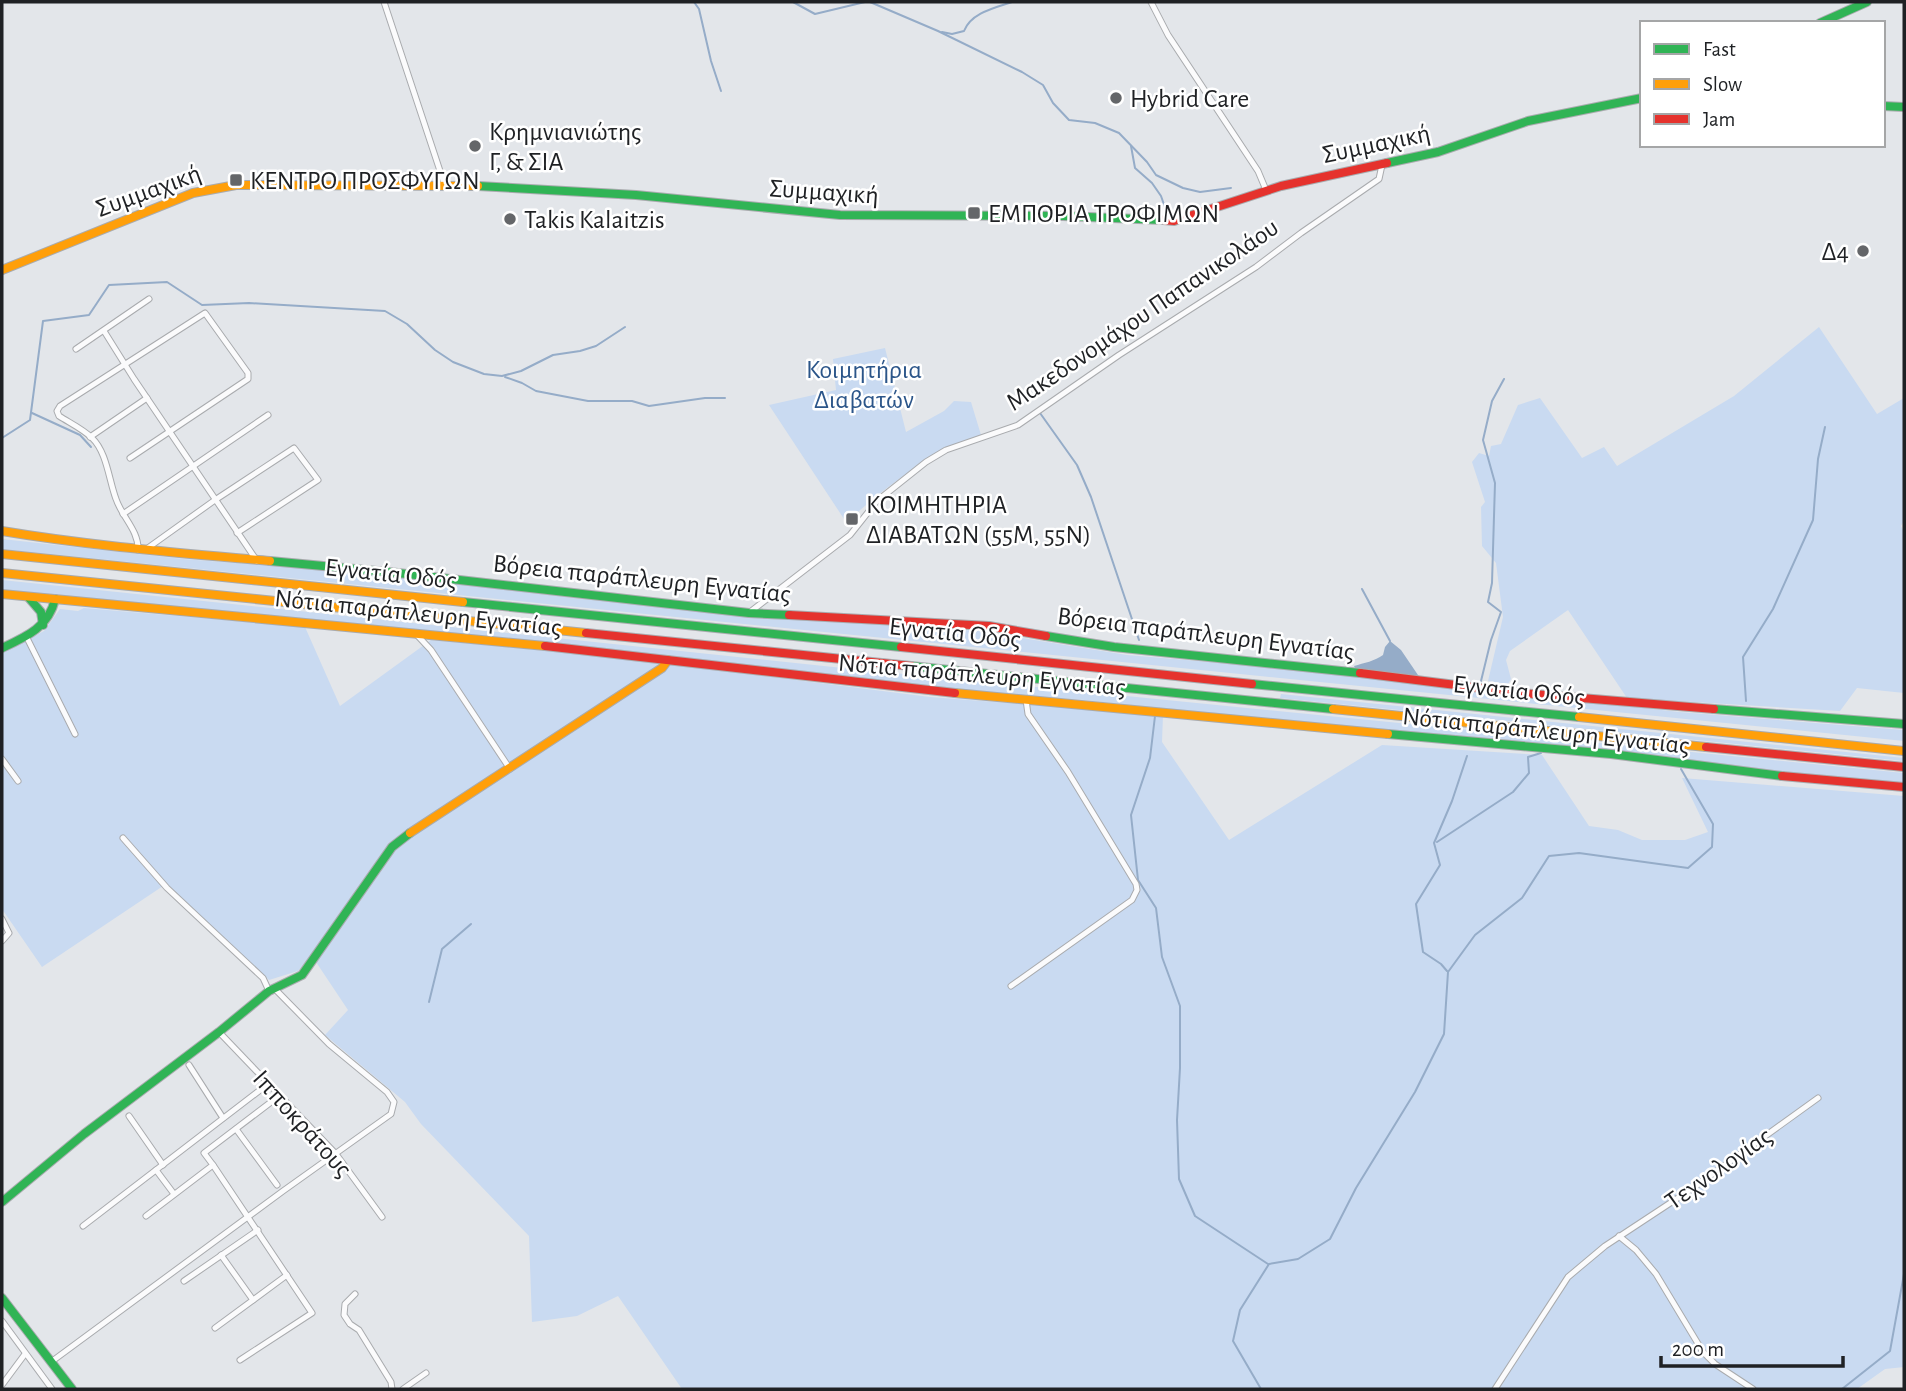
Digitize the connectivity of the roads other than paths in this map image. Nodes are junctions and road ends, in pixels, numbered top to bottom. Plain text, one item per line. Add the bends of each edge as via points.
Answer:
1 (384, 2) edge
2 (1151, 2) edge
3 (1867, 2) edge
4 (1824, 21) edge
5 (1640, 98) edge
6 (1885, 106) edge
7 (1904, 107) edge
8 (1382, 165) junction
9 (445, 186) junction
10 (1266, 190) junction
11 (2, 270) edge
12 (149, 299) dead end
13 (104, 331) junction
14 (76, 349) dead end
15 (124, 364) junction
16 (147, 398) junction
17 (268, 415) dead end
18 (169, 431) junction
19 (90, 436) junction
20 (130, 458) dead end
21 (192, 466) junction
22 (215, 500) junction
23 (123, 514) junction
24 (2, 531) edge
25 (237, 533) junction
26 (142, 550) junction
27 (2, 554) edge
28 (257, 561) junction
29 (2, 573) edge
30 (2, 594) edge
31 (27, 597) junction
32 (55, 599) junction
33 (749, 612) junction
34 (43, 623) junction
35 (415, 633) junction
36 (26, 636) junction
37 (2, 648) edge
38 (668, 660) junction
39 (1026, 700) junction
40 (1904, 724) edge
41 (75, 734) dead end
42 (1904, 751) edge
43 (2, 759) edge
44 (1904, 766) edge
45 (510, 769) junction
46 (18, 781) dead end
47 (1904, 787) edge
48 (123, 838) dead end
49 (2, 919) edge
50 (2, 941) edge
51 (1011, 986) dead end
52 (271, 990) junction
53 (219, 1032) junction
54 (189, 1065) dead end
55 (268, 1084) junction
56 (279, 1096) junction
57 (1818, 1098) dead end
58 (129, 1116) dead end
59 (223, 1118) junction
60 (236, 1129) junction
61 (195, 1140) junction
62 (204, 1153) junction
63 (336, 1154) junction
64 (163, 1165) junction
65 (213, 1165) junction
66 (156, 1170) junction
67 (277, 1185) dead end
68 (174, 1194) junction
69 (2, 1202) edge
70 (146, 1216) dead end
71 (248, 1217) junction
72 (382, 1217) dead end
73 (83, 1226) dead end
74 (258, 1230) junction
75 (1619, 1236) junction
76 (221, 1255) junction
77 (287, 1275) junction
78 (184, 1281) dead end
79 (355, 1294) dead end
80 (2, 1298) edge
81 (253, 1300) junction
82 (2, 1321) edge
83 (215, 1328) dead end
84 (24, 1354) junction
85 (240, 1360) dead end
86 (51, 1362) junction
87 (426, 1373) dead end
88 (2, 1385) edge
89 (52, 1389) edge
90 (72, 1389) edge
91 (392, 1389) edge
92 (403, 1389) edge
93 (1495, 1389) edge
94 (1753, 1389) edge

1 - 9 street
2 - 10 street
3 - 4 main road
5 - 8 main road, Συμμαχική via 1554,114
6 - 7 main road
8 - 10 main road, Συμμαχική
8 - 33 street, Μακεδονομάχου Παπανικολάου via 1380,179 1240,278 1068,388 1029,419 946,450 926,463 877,501 850,535
9 - 10 main road, Συμμαχική via 636,195 840,215 1159,221 1189,218
9 - 11 main road, Συμμαχική via 217,187
12 - 13 street
13 - 14 street
13 - 15 street
15 - 16 street
15 - 18 street via 202,313 220,331 248,379
15 - 19 street via 58,408 59,416
16 - 18 street
16 - 19 street
17 - 21 street
18 - 20 street
18 - 21 street
19 - 23 street
21 - 22 street
21 - 23 street
22 - 25 street
22 - 25 street via 294,448 318,481
22 - 26 street
23 - 26 street
24 - 26 main road, Βόρεια παράπλευρη Εγνατίας
25 - 28 street
26 - 28 main road, Βόρεια παράπλευρη Εγνατίας
27 - 42 main road, Εγνατία Οδός
28 - 33 main road, Βόρεια παράπλευρη Εγνατίας
29 - 44 main road, Εγνατία Οδός
30 - 31 main road
31 - 32 main road, Νότια παράπλευρη Εγνατίας
31 - 34 main road via 38,606
32 - 34 main road via 52,614
32 - 35 main road, Νότια παράπλευρη Εγνατίας
33 - 40 main road, Βόρεια παράπλευρη Εγνατίας via 989,626 1114,648 1520,693
34 - 36 main road
35 - 38 main road, Νότια παράπλευρη Εγνατίας
35 - 45 street
36 - 37 main road
36 - 41 street
38 - 39 main road, Νότια παράπλευρη Εγνατίας via 901,690
38 - 45 main road
39 - 47 main road, Νότια παράπλευρη Εγνατίας
39 - 51 street via 1028,714 1137,890 1132,901
43 - 46 street
45 - 52 main road via 392,847 302,975
48 - 52 street
49 - 50 street via 9,933
52 - 53 main road
52 - 63 street via 394,1102 385,1121
53 - 55 street, Ιπποκράτους
53 - 69 main road via 83,1134
54 - 59 street
55 - 56 street, Ιπποκράτους
55 - 59 street
56 - 60 street
56 - 63 street, Ιπποκράτους
57 - 75 street, Τεχνολογίας
58 - 64 street
59 - 61 street
60 - 62 street
60 - 67 street
61 - 62 street
61 - 64 street
62 - 65 street
63 - 71 street
63 - 72 street, Ιπποκράτους
64 - 66 street
65 - 68 street
65 - 71 street
66 - 68 street
66 - 73 street
68 - 70 street
71 - 74 street
71 - 86 street
74 - 76 street
74 - 77 street
75 - 93 street, Τεχνολογίας via 1568,1277
75 - 94 street via 1656,1274 1703,1352
76 - 78 street
76 - 81 street
77 - 81 street
77 - 85 street via 312,1312
79 - 91 street via 345,1304 344,1315 359,1330
80 - 86 main road
81 - 83 street
82 - 84 street
84 - 88 street
84 - 89 street
86 - 90 main road
87 - 92 street

